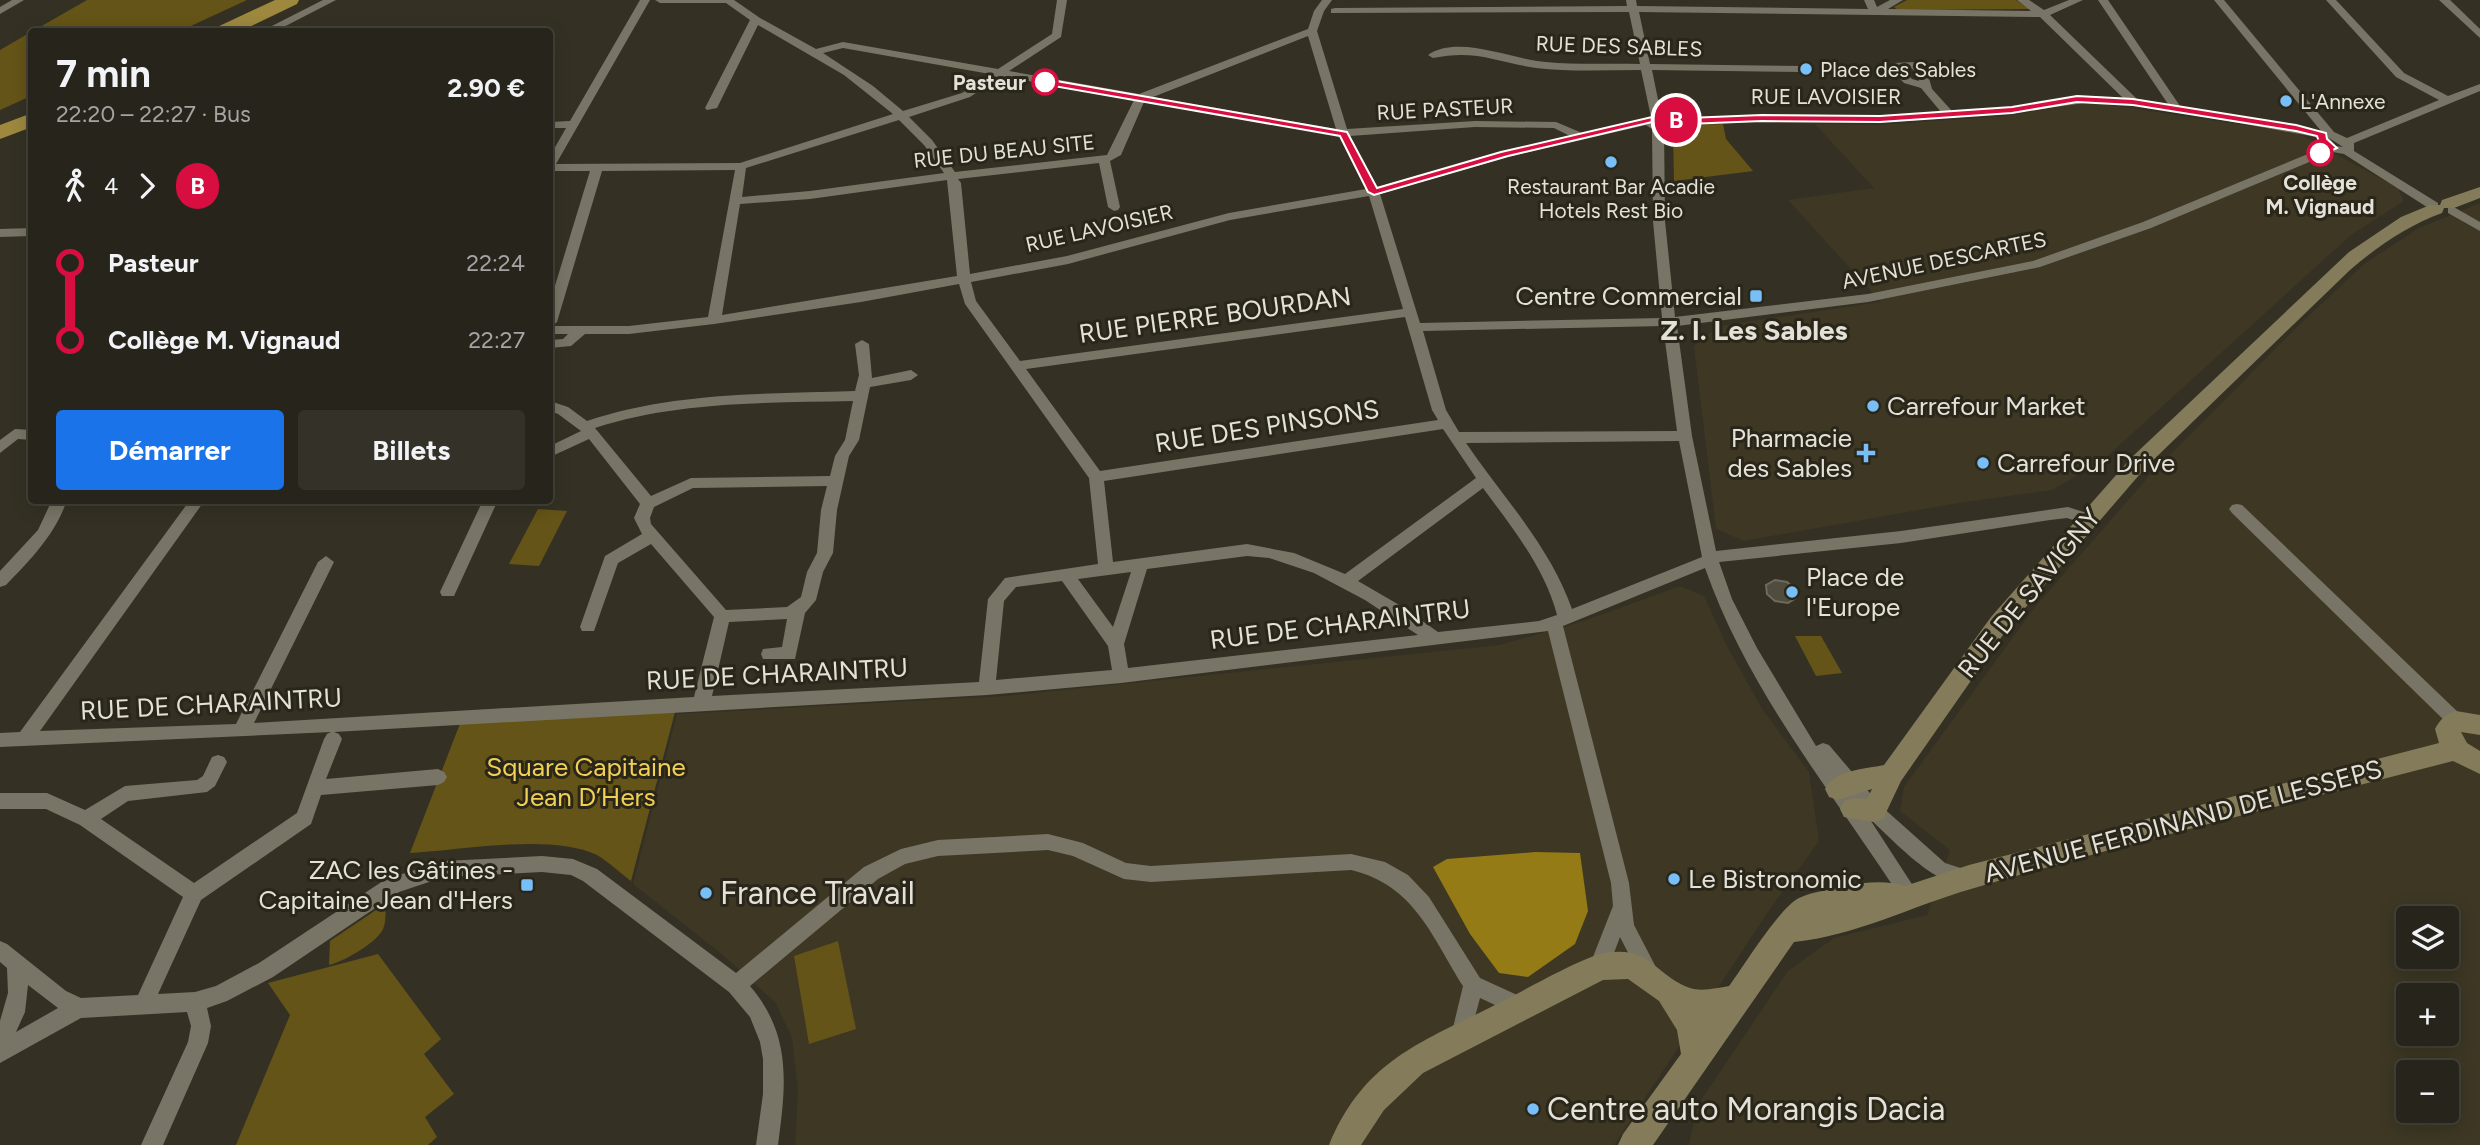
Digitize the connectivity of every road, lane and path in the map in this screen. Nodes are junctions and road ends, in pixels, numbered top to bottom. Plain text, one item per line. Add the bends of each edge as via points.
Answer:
1 (19, 0) edge
2 (269, 0) edge
3 (290, 0) edge
4 (331, 0) edge
5 (645, 0) edge
6 (660, 0) edge
7 (728, 0) edge
8 (1062, 0) edge
9 (1327, 0) edge
10 (1752, 0) edge
11 (1869, 0) edge
12 (1898, 0) edge
13 (2022, 0) edge
14 (2078, 0) edge
15 (2103, 0) edge
16 (2219, 0) edge
17 (2331, 0) edge
18 (2444, 0) edge
19 (1539, 4) edge
20 (1632, 4) edge
21 (0, 11) edge
22 (1335, 11) dead end
23 (1757, 11) junction
24 (1875, 12) junction
25 (2043, 14) junction
26 (755, 21) junction
27 (210, 28) edge
28 (230, 28) edge
29 (273, 28) edge
30 (1312, 31) junction
31 (2480, 35) edge
32 (815, 52) junction
33 (1433, 55) dead end
34 (1646, 67) junction
35 (1806, 69) dead end
36 (997, 74) junction
37 (1925, 86) dead end
38 (2480, 87) edge
39 (1140, 99) junction
40 (2449, 101) junction
41 (2133, 102) junction
42 (711, 108) dead end
43 (2176, 108) junction
44 (28, 109) edge
45 (1949, 114) junction
46 (901, 117) junction
47 (28, 121) edge
48 (0, 122) edge
49 (1657, 122) junction
50 (553, 124) edge
51 (573, 124) junction
52 (0, 133) edge
53 (1343, 134) junction
54 (2325, 134) junction
55 (1579, 136) junction
56 (2348, 146) junction
57 (2332, 148) junction
58 (1104, 160) junction
59 (553, 161) edge
60 (740, 166) junction
61 (553, 167) edge
62 (597, 167) junction
63 (952, 176) junction
64 (1374, 192) junction
65 (2480, 192) edge
66 (735, 201) junction
67 (1114, 207) dead end
68 (2442, 207) junction
69 (2480, 227) edge
70 (28, 232) edge
71 (0, 233) edge
72 (964, 279) junction
73 (553, 312) edge
74 (1410, 312) junction
75 (714, 320) junction
76 (1671, 323) junction
77 (1414, 327) junction
78 (553, 330) edge
79 (582, 330) junction
80 (553, 344) edge
81 (862, 344) dead end
82 (1021, 365) junction
83 (911, 375) dead end
84 (863, 390) junction
85 (553, 407) edge
86 (587, 430) junction
87 (1450, 430) junction
88 (28, 435) edge
89 (1685, 436) junction
90 (0, 449) edge
91 (553, 450) edge
92 (1096, 477) junction
93 (1486, 478) junction
94 (836, 481) junction
95 (59, 504) edge
96 (195, 504) edge
97 (489, 504) edge
98 (648, 504) junction
99 (2236, 509) dead end
100 (2088, 519) junction
101 (652, 536) junction
102 (1710, 560) junction
103 (326, 562) dead end
104 (1141, 565) junction
105 (1106, 570) junction
106 (1067, 576) junction
107 (0, 581) edge
108 (1344, 583) junction
109 (447, 592) dead end
110 (797, 610) junction
111 (722, 616) junction
112 (1560, 621) junction
113 (588, 627) dead end
114 (1435, 639) junction
115 (1116, 644) junction
116 (769, 654) dead end
117 (1121, 676) junction
118 (987, 688) junction
119 (701, 705) junction
120 (2468, 723) edge
121 (241, 731) junction
122 (25, 739) junction
123 (333, 739) dead end
124 (0, 740) edge
125 (2457, 749) junction
126 (218, 762) dead end
127 (2480, 763) edge
128 (438, 777) dead end
129 (314, 788) junction
130 (1854, 798) junction
131 (0, 801) edge
132 (86, 819) junction
133 (1928, 858) junction
134 (1966, 878) junction
135 (1919, 893) junction
136 (194, 894) junction
137 (1621, 909) junction
138 (1788, 930) joint
139 (8, 957) edge
140 (1599, 967) junction
141 (1659, 983) junction
142 (736, 985) junction
143 (1473, 985) junction
144 (1736, 999) junction
145 (195, 1002) junction
146 (143, 1006) junction
147 (1519, 1006) junction
148 (80, 1008) junction
149 (1461, 1036) junction
150 (0, 1038) edge
151 (0, 1053) edge
152 (1696, 1056) junction
153 (152, 1145) edge
154 (767, 1145) edge
155 (1345, 1145) edge
156 (1634, 1145) edge

1 - 21 street
2 - 27 highway
3 - 28 highway
4 - 29 street
5 - 51 street
6 - 7 street
7 - 26 street
8 - 36 street via 1057,35
9 - 30 street
10 - 23 street
11 - 24 street
12 - 24 street
13 - 25 street
14 - 25 street
15 - 43 street
16 - 54 street
17 - 40 street via 2400,75
18 - 31 street
19 - 20 street
19 - 22 street
20 - 23 street
20 - 34 street
23 - 24 street
24 - 25 street
25 - 41 street
26 - 32 street
26 - 42 street
30 - 39 street
30 - 53 street
32 - 36 street, RUE PASTEUR via 843,45
32 - 46 street via 859,80
33 - 34 street, RUE DES SABLES via 1480,51 1539,66
34 - 35 street, RUE DES SABLES
34 - 49 street
36 - 39 street, RUE PASTEUR
36 - 46 street via 966,95
37 - 45 street
38 - 40 street
39 - 53 street, RUE PASTEUR
39 - 58 street, RUE DU BEAU SITE via 1115,155
40 - 56 street
41 - 43 street, RUE LAVOISIER
41 - 45 street, RUE LAVOISIER via 2077,99
43 - 54 street, RUE LAVOISIER
44 - 48 highway
45 - 49 street, RUE LAVOISIER
46 - 60 street
46 - 63 street via 937,153
47 - 52 highway
49 - 55 street, RUE LAVOISIER
49 - 76 street via 1658,220
50 - 51 street
51 - 59 street
53 - 55 street, RUE PASTEUR via 1475,124 1556,125
53 - 64 street
54 - 56 street
54 - 57 street via 2322,140
55 - 64 street, RUE LAVOISIER
56 - 57 street
56 - 68 street
57 - 76 street, AVENUE DESCARTES via 2147,225 2036,264 1868,298
58 - 63 street, RUE DU BEAU SITE
58 - 67 street
60 - 62 street
60 - 66 street
61 - 62 street
62 - 73 street
63 - 66 street, RUE DU BEAU SITE
63 - 72 street
64 - 72 street, RUE LAVOISIER via 1229,217 1068,260
64 - 74 street
65 - 68 street, RUE DE SAVIGNY
66 - 75 street
68 - 69 street
68 - 100 street, RUE DE SAVIGNY via 2421,214 2364,248 2332,276 2139,462
70 - 71 street
72 - 75 street, RUE LAVOISIER
72 - 82 street via 970,302
74 - 77 street
74 - 82 street, RUE PIERRE BOURDAN
75 - 79 street, RUE LAVOISIER via 629,330
76 - 77 street, AVENUE DESCARTES
76 - 89 street
77 - 87 street via 1439,410
78 - 79 street, RUE LAVOISIER
79 - 80 street via 576,337
81 - 84 street
82 - 92 street
83 - 84 street
84 - 86 street via 735,398 623,414
84 - 94 street via 852,440
85 - 86 street via 569,413
86 - 91 street
86 - 98 street
87 - 89 street, RUE DES PINSONS
87 - 92 street, RUE DES PINSONS
87 - 93 street
88 - 90 street via 15,434
89 - 102 street
92 - 105 street
93 - 108 street
93 - 112 street via 1534,547 1563,604
94 - 98 street via 691,483
94 - 110 street via 825,553 808,600
95 - 107 street via 46,532
96 - 122 street
97 - 109 street
98 - 101 street via 642,518
99 - 120 street
100 - 102 street, RUE DE CHARAINTRU via 2068,512
100 - 130 street, RUE DE SAVIGNY via 1999,623 1892,774
101 - 111 street
101 - 113 street via 611,559
102 - 112 street, RUE DE CHARAINTRU
102 - 130 street via 1749,652 1807,747
103 - 121 street
104 - 105 street
104 - 108 street via 1262,550 1302,562
104 - 115 street
105 - 106 street
106 - 115 street
106 - 118 street via 1012,582 996,598
108 - 114 street via 1399,612
110 - 111 street
110 - 116 street via 789,654
111 - 119 street
112 - 114 street, RUE DE CHARAINTRU
112 - 137 street via 1620,883
114 - 117 street, RUE DE CHARAINTRU
115 - 117 street
117 - 118 street, RUE DE CHARAINTRU
118 - 119 street, RUE DE CHARAINTRU
119 - 121 street, RUE DE CHARAINTRU
120 - 125 street via 2448,729
121 - 122 street, RUE DE CHARAINTRU
122 - 124 street, RUE DE CHARAINTRU
123 - 129 street
125 - 127 street
125 - 134 street, AVENUE FERDINAND DE LESSEPS
126 - 132 street via 201,787 125,794
128 - 129 street
129 - 136 street via 305,818
130 - 133 street
130 - 135 street
131 - 132 street via 47,801
132 - 136 street
133 - 134 street via 1939,869
133 - 135 street via 1933,876
134 - 135 street, AVENUE FERDINAND DE LESSEPS
135 - 138 street via 1852,918
136 - 146 street
137 - 140 street
137 - 141 street via 1624,926
138 - 144 main road
139 - 148 street via 59,999
139 - 150 street via 20,986 16,1010
140 - 141 street via 1622,963 1643,970
140 - 147 street
141 - 144 street via 1686,1001
141 - 152 street via 1691,1026
142 - 143 street via 871,873 901,857 938,848 1048,842 1124,871 1151,874 1351,862 1378,868 1401,881 1422,903
142 - 145 street via 590,874 542,864 444,870 393,885 265,970
142 - 154 street via 758,1013 772,1048 774,1096
143 - 147 street
143 - 149 street
144 - 152 main road
145 - 146 street
145 - 153 street via 201,1026 198,1043
146 - 148 street
147 - 149 street
148 - 151 street
149 - 155 street via 1387,1081 1371,1099
152 - 156 main road

